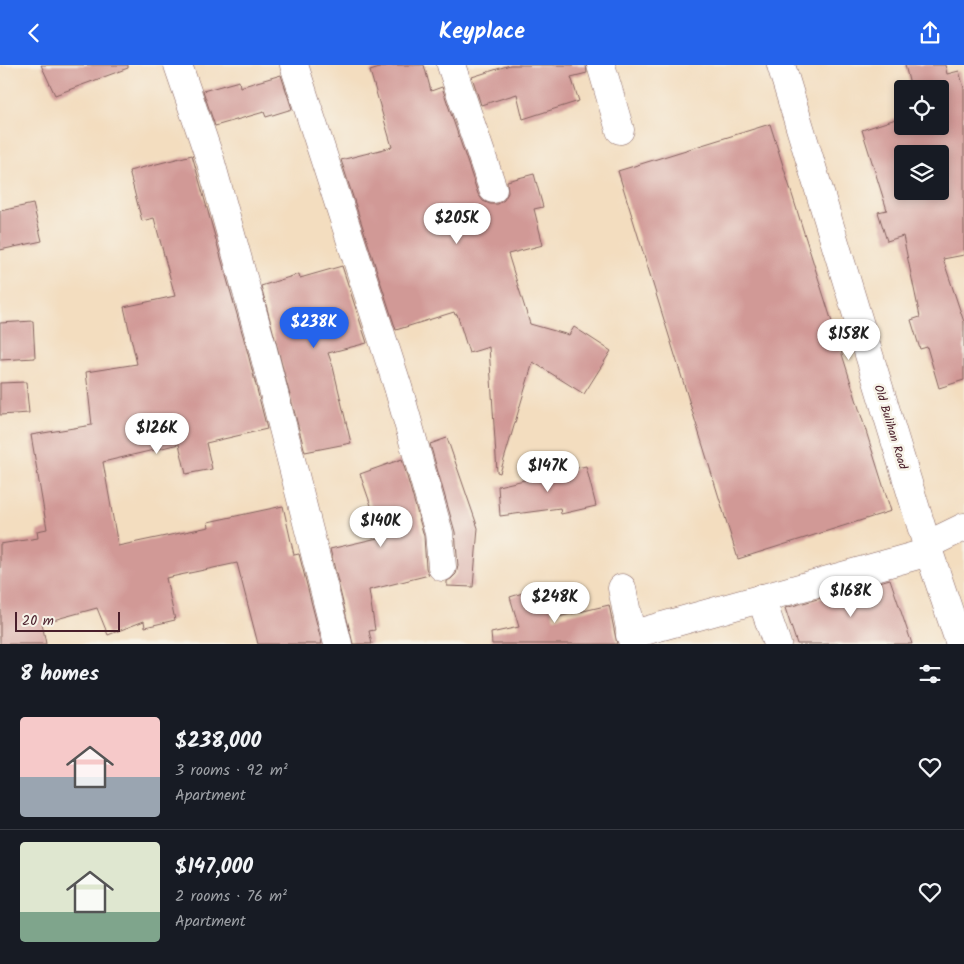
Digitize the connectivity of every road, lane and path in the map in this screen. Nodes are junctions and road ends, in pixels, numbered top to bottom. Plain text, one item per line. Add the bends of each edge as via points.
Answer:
1 (178, 65) edge
2 (294, 65) edge
3 (451, 65) edge
4 (601, 65) edge
5 (781, 65) edge
6 (620, 130) dead end
7 (493, 189) dead end
8 (964, 527) edge
9 (928, 549) junction
10 (442, 567) dead end
11 (622, 588) dead end
12 (761, 598) junction
13 (631, 640) edge
14 (338, 644) edge
15 (777, 644) edge
16 (960, 644) edge

1 - 14 street via 210,159 262,346
2 - 10 street via 398,387 439,533
3 - 7 street
4 - 6 street
5 - 9 street, Old Bulihan Road
8 - 9 street
9 - 12 street
9 - 16 street, Old Bulihan Road
11 - 13 street
12 - 13 street
12 - 15 street

